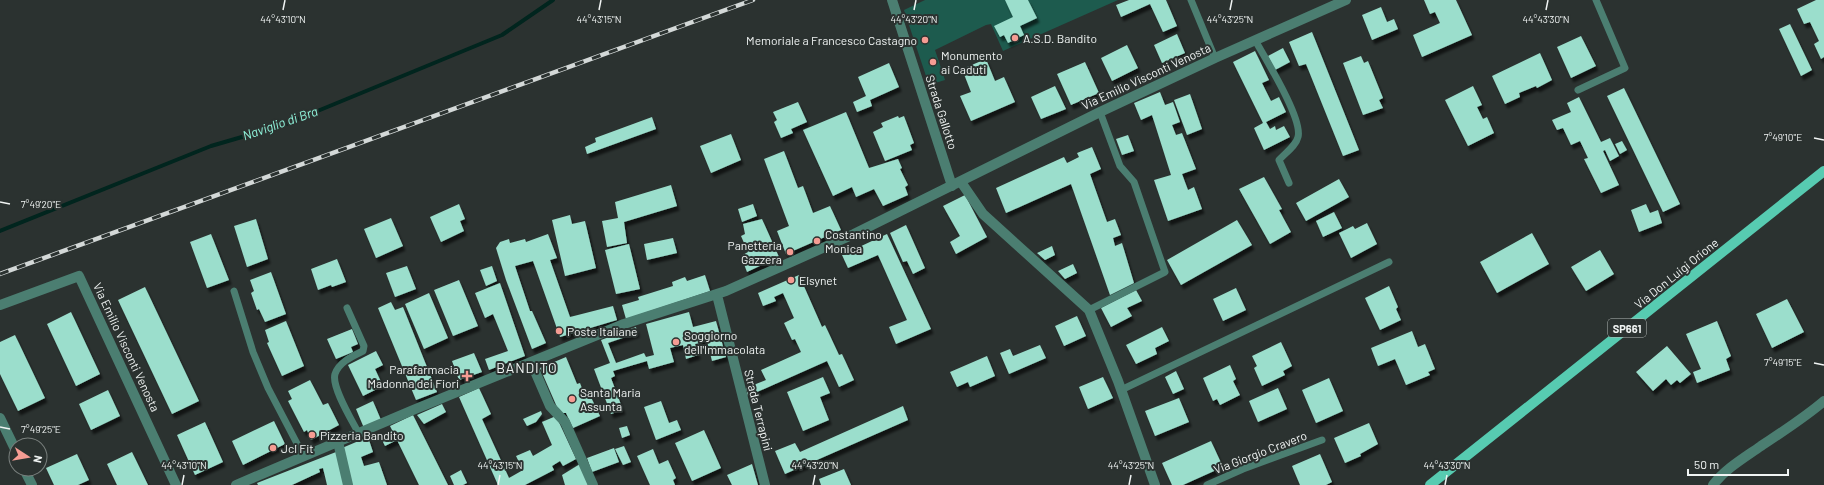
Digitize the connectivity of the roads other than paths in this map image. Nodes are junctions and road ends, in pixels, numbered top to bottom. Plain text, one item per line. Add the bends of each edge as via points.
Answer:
1 (892, 0) edge
2 (1191, 0) edge
3 (1596, 0) edge
4 (1342, 1) edge
5 (1255, 40) junction
6 (1215, 58) junction
7 (1578, 90) dead end
8 (1100, 112) junction
9 (1824, 171) edge
10 (1289, 183) dead end
11 (956, 184) junction
12 (1389, 262) dead end
13 (234, 291) dead end
14 (716, 295) junction
15 (0, 305) edge
16 (347, 308) dead end
17 (1089, 310) junction
18 (531, 362) junction
19 (1121, 390) junction
20 (1824, 401) edge
21 (0, 418) edge
22 (359, 434) junction
23 (9, 437) edge
24 (1322, 440) dead end
25 (338, 442) junction
26 (303, 455) junction
27 (249, 482) edge
28 (176, 485) edge
29 (236, 485) edge
30 (348, 485) edge
31 (593, 485) edge
32 (765, 485) edge
33 (1155, 485) edge
34 (1206, 485) edge
35 (1430, 485) edge
36 (1713, 485) edge

1 - 11 street, Strada Gallotto
2 - 6 lane
3 - 7 lane via 1625,68
4 - 5 street, Via Emilio Visconti Venosta
5 - 6 street, Via Emilio Visconti Venosta
5 - 10 lane via 1291,106 1299,130 1296,143 1279,160
6 - 8 street, Via Emilio Visconti Venosta
8 - 11 street, Via Emilio Visconti Venosta
8 - 17 lane via 1120,166 1134,182 1165,272
9 - 35 main road, Via Don Luigi Orione / SP661
11 - 14 street, Via Emilio Visconti Venosta via 854,234
11 - 17 street via 983,214
12 - 19 lane
13 - 26 lane via 253,352 268,388
14 - 18 street, Via Emilio Visconti Venosta via 624,324
14 - 32 street, Strada Terrapini
15 - 28 street, Via Emilio Visconti Venosta via 79,276
16 - 22 lane via 364,346 363,351 344,362 334,379 336,389
17 - 19 street
18 - 22 street, Via Emilio Visconti Venosta
18 - 31 street via 550,406 565,422
19 - 33 street
20 - 36 street via 1735,464
21 - 23 street
22 - 25 street, Via Emilio Visconti Venosta
24 - 34 lane, Via Giorgio Cravero
25 - 26 street, Via Emilio Visconti Venosta
25 - 30 street
26 - 27 street, Via Emilio Visconti Venosta
27 - 29 street, Via Emilio Visconti Venosta

